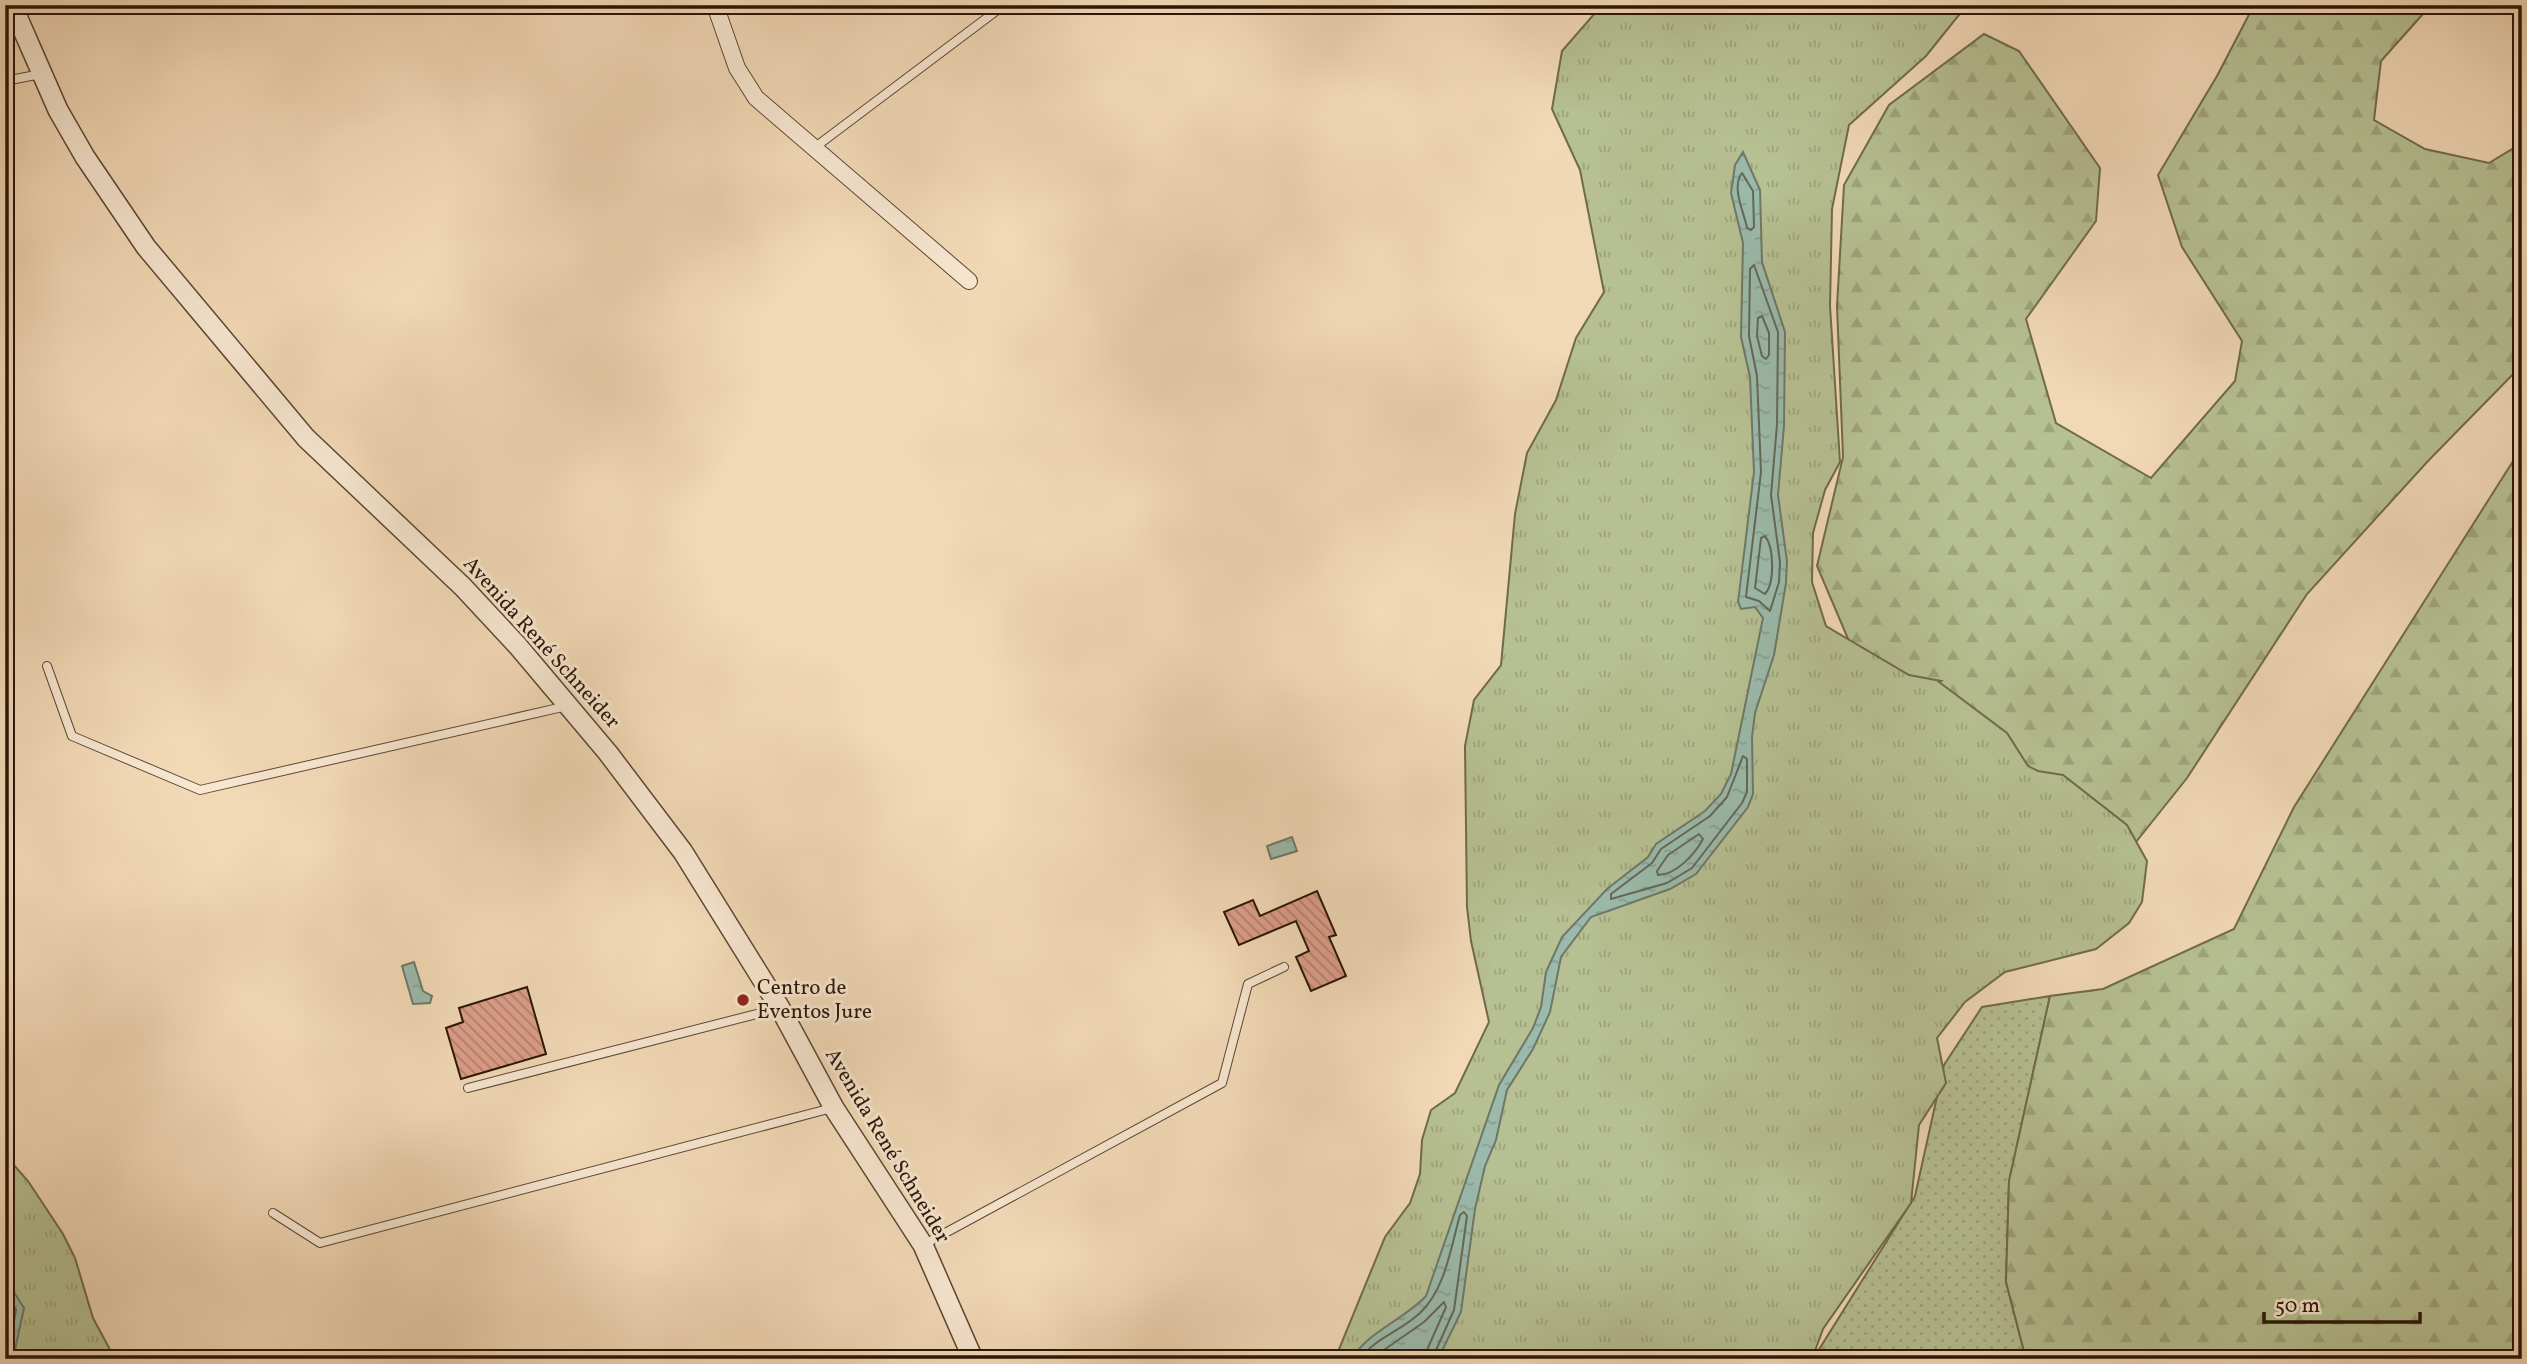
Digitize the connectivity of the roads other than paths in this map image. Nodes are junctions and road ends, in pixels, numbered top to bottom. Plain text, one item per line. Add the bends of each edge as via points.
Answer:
1 (12, 5) edge
2 (715, 5) edge
3 (1003, 5) edge
4 (41, 74) junction
5 (5, 81) edge
6 (814, 148) junction
7 (969, 281) dead end
8 (47, 666) dead end
9 (569, 705) junction
10 (1284, 967) dead end
11 (780, 1008) junction
12 (468, 1088) dead end
13 (834, 1108) junction
14 (273, 1213) dead end
15 (923, 1245) junction
16 (973, 1359) edge

1 - 4 street, Avenida René Schneider
2 - 6 street via 737,68 756,98
3 - 6 lane
4 - 5 lane
4 - 9 street, Avenida René Schneider via 114,203 198,310 306,438 463,587
6 - 7 street
8 - 9 lane via 72,736 200,790
9 - 11 street, Avenida René Schneider via 682,852
10 - 15 lane via 1248,984 1222,1083
11 - 12 lane
11 - 13 street, Avenida René Schneider
13 - 14 lane via 320,1243
13 - 15 street, Avenida René Schneider
15 - 16 street, Avenida René Schneider

